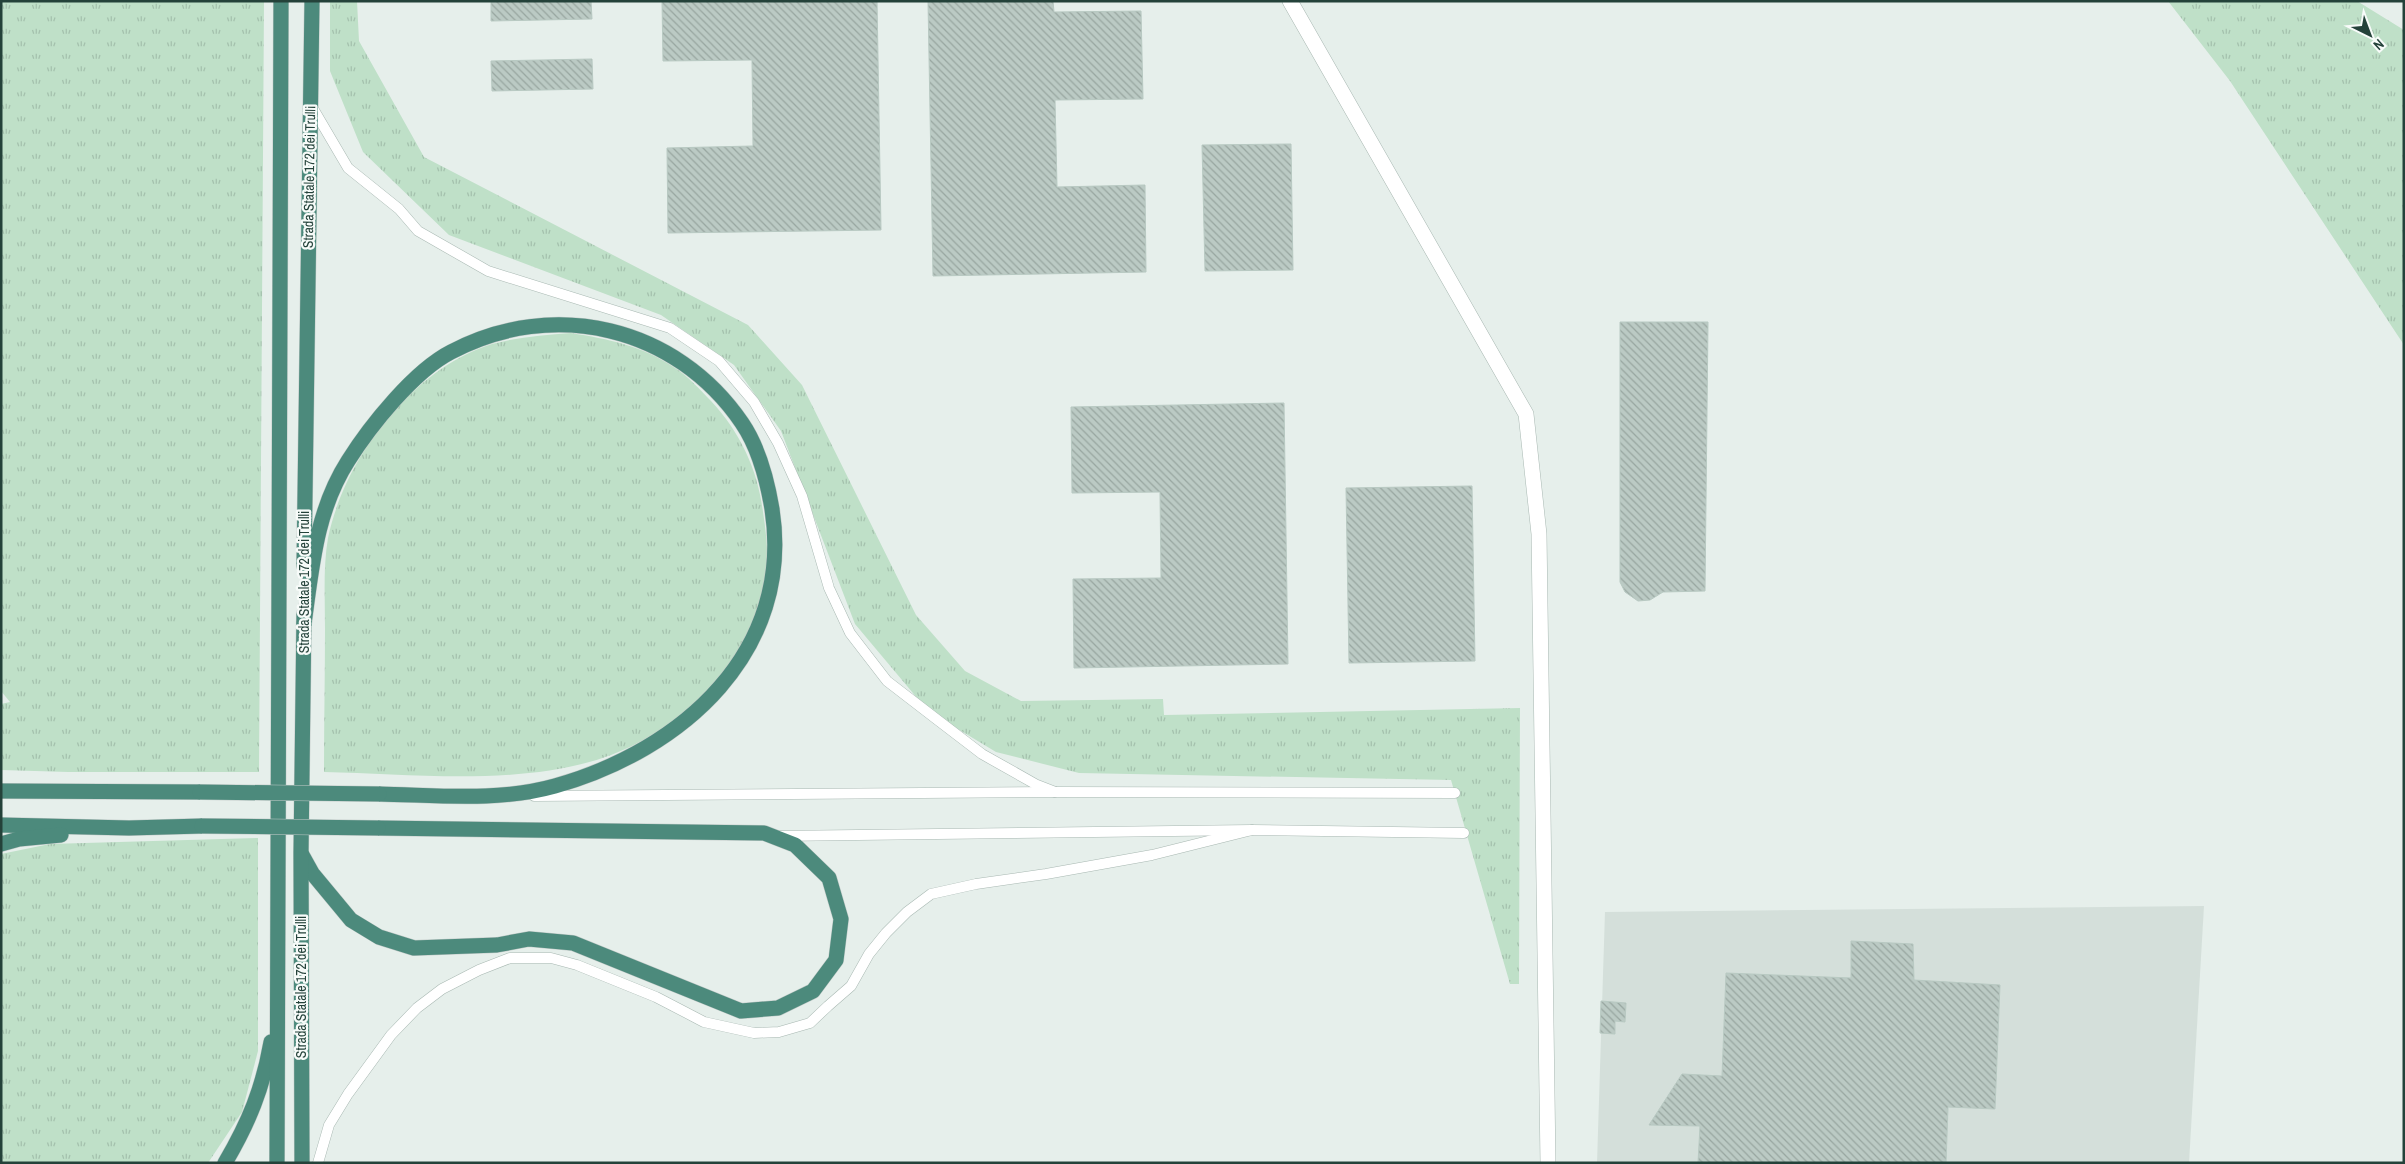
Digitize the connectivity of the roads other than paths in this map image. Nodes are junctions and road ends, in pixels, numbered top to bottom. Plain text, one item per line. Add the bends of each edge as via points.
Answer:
1 (281, 1) edge
2 (312, 1) edge
3 (1290, 1) edge
4 (310, 102) junction
5 (304, 624) junction
6 (1, 791) edge
7 (1055, 792) junction
8 (1455, 793) dead end
9 (508, 796) junction
10 (1, 825) edge
11 (129, 828) junction
12 (1252, 830) junction
13 (1464, 833) dead end
14 (771, 836) junction
15 (1, 844) edge
16 (301, 853) junction
17 (278, 999) junction
18 (225, 1163) edge
19 (277, 1163) edge
20 (302, 1163) edge
21 (318, 1163) edge
22 (1548, 1163) edge

1 - 17 highway, Strada Statale 172 dei Trulli
2 - 4 highway, Strada Statale 172 dei Trulli
3 - 22 street via 1526,414 1538,534
4 - 5 highway, Strada Statale 172 dei Trulli
4 - 7 lane via 348,168 399,209 418,231 488,271 670,328 719,360 754,402 778,443 802,496 829,588 850,633 888,681 951,730 982,754
5 - 9 highway via 316,536 325,505 347,462 381,416 414,380 448,353 487,336 532,326 570,323 619,331 681,362 715,392 742,423 768,481 776,556 771,591 760,625 741,661 717,693 663,738 588,774 555,786
5 - 16 highway, Strada Statale 172 dei Trulli
6 - 9 highway, bridge
7 - 8 lane
7 - 9 lane
10 - 11 highway
11 - 14 highway, bridge via 378,828 764,833
11 - 15 highway via 19,839
12 - 13 lane
12 - 14 lane
12 - 21 lane via 1152,855 932,894 886,933 869,954 851,986 840,996 810,1023 779,1032 754,1033 704,1022 578,965 551,958 510,958 442,989 417,1008 391,1035 329,1125
14 - 16 highway via 795,846 829,878 841,919 836,960 813,991 778,1008 741,1011 573,944 529,939 497,945 414,948 379,937 351,920 312,873
16 - 20 highway, Strada Statale 172 dei Trulli
17 - 18 highway via 256,1105
17 - 19 highway, Strada Statale 172 dei Trulli

